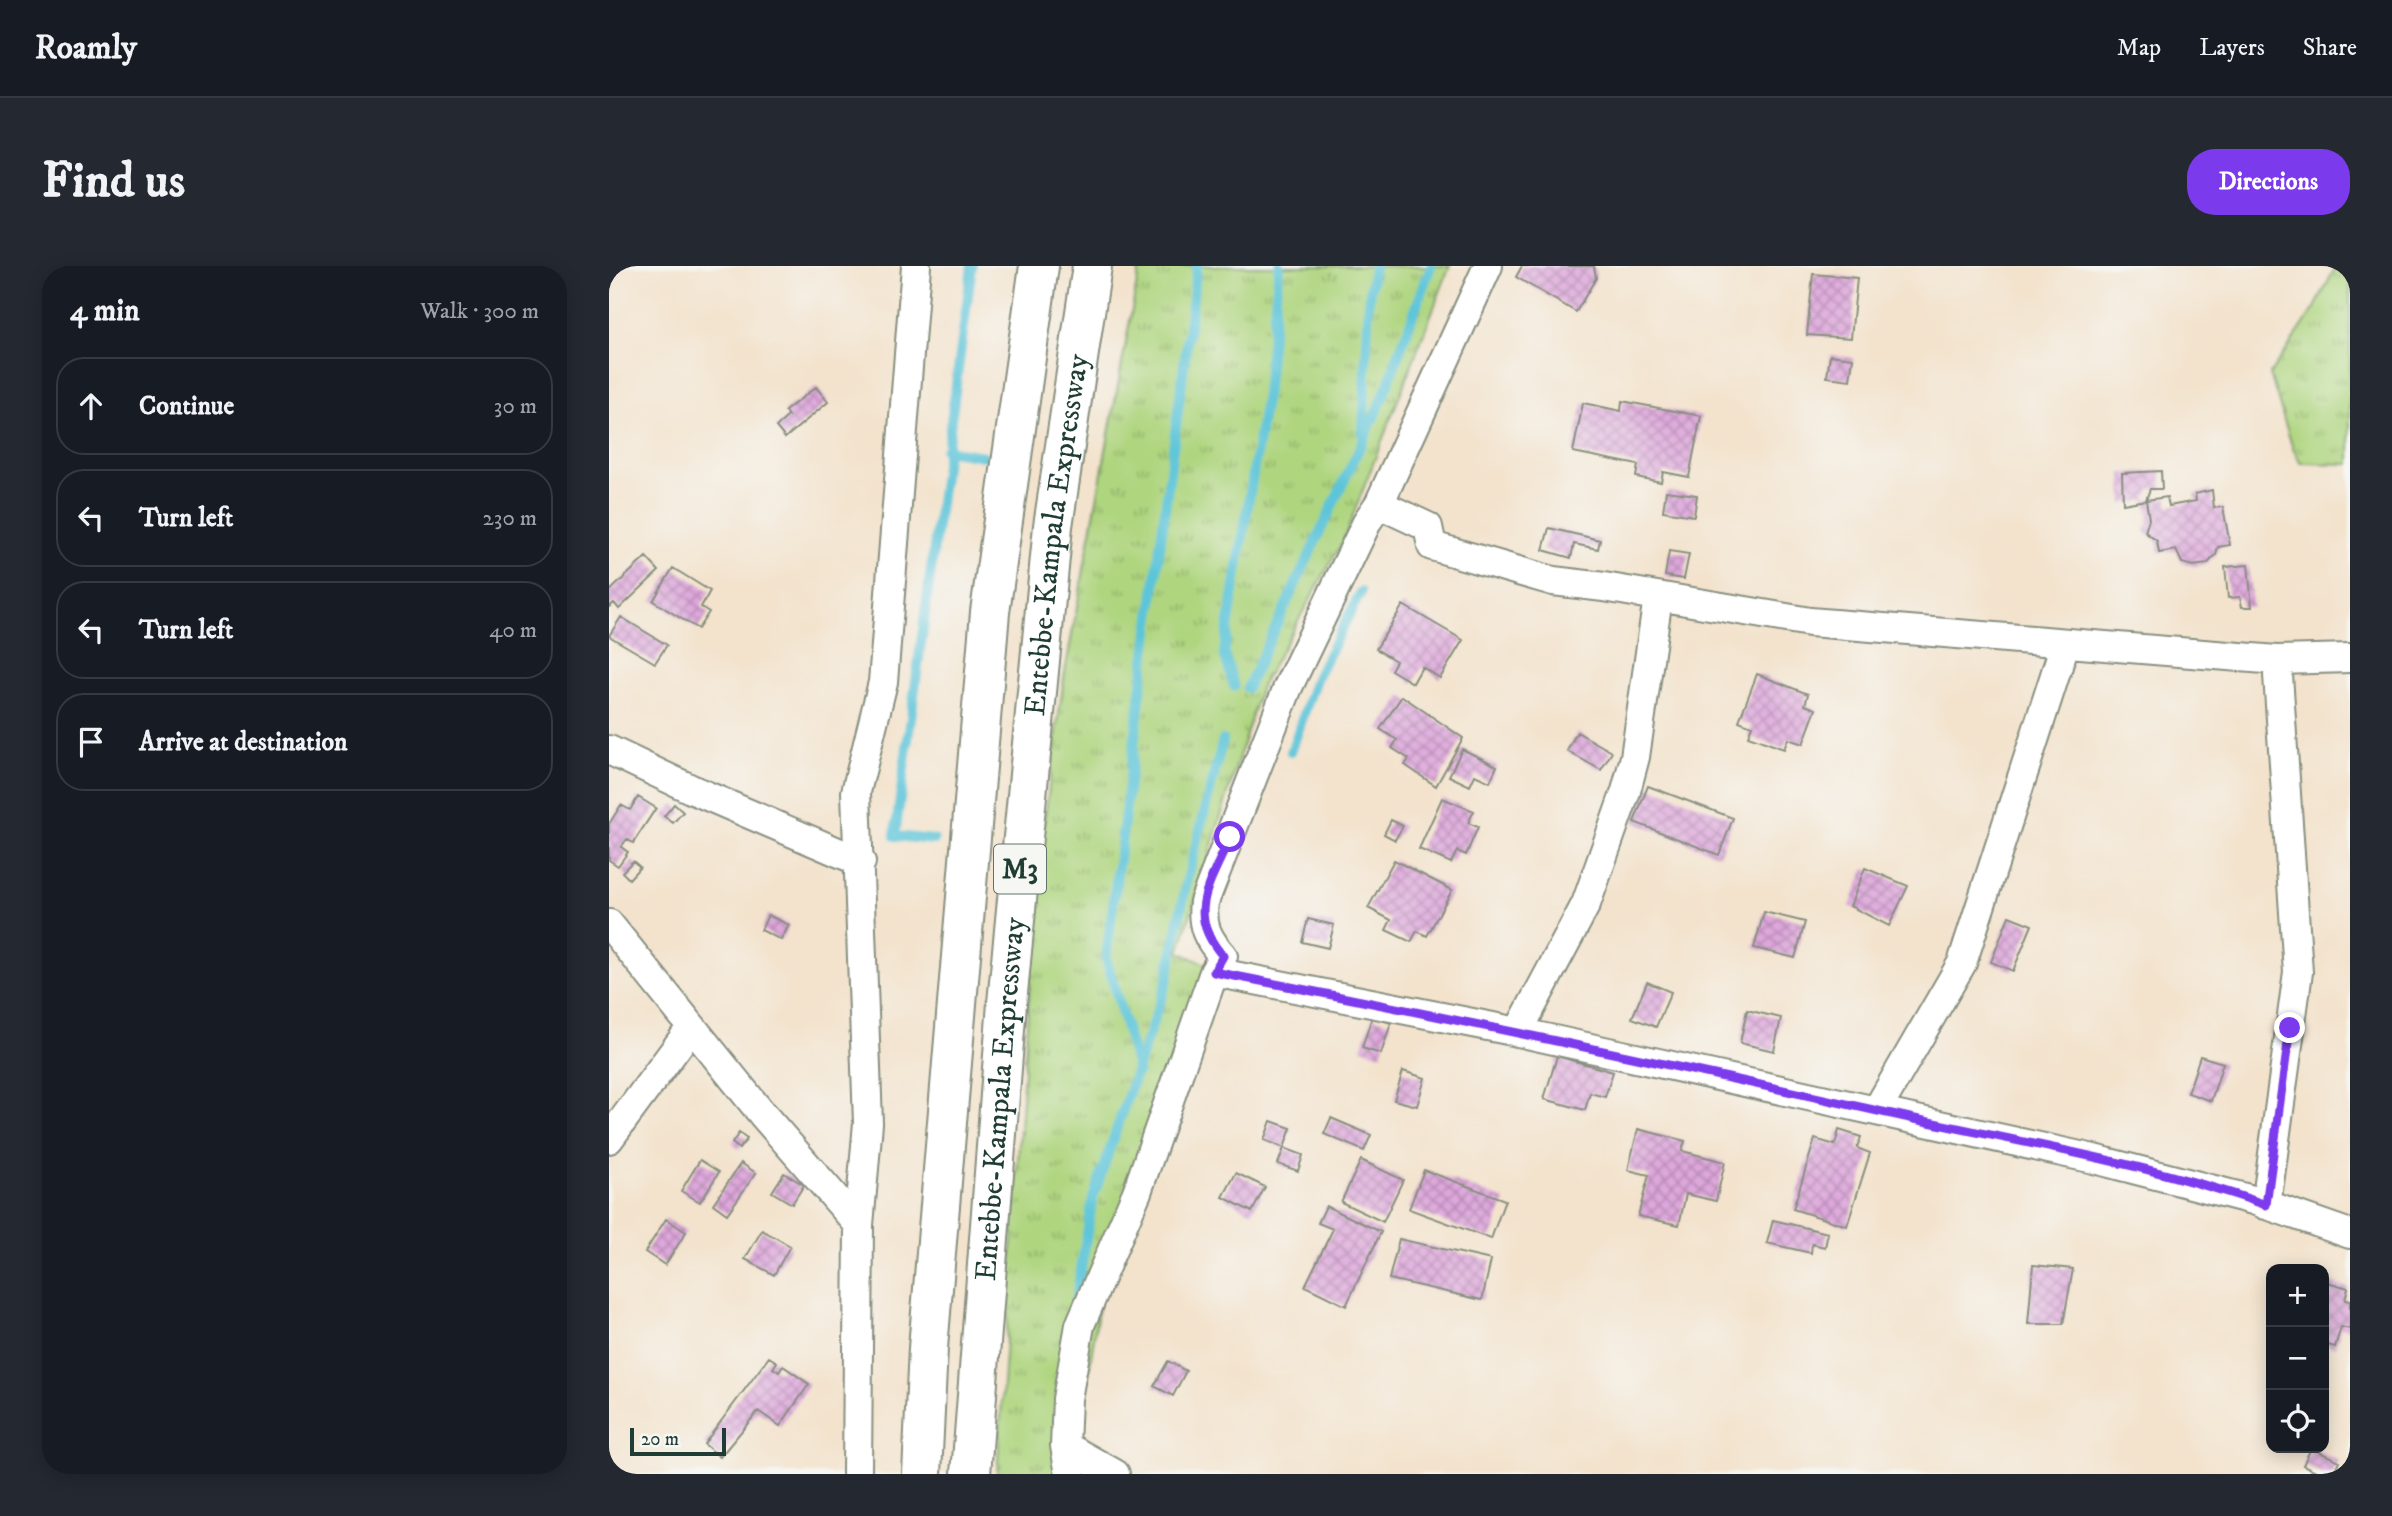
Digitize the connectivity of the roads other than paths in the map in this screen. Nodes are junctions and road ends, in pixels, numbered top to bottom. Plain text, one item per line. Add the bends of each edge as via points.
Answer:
1 (916, 266) edge
2 (1039, 266) edge
3 (1092, 266) edge
4 (1488, 266) edge
5 (1379, 504) junction
6 (1658, 597) junction
7 (2066, 643) junction
8 (2350, 658) edge
9 (2277, 660) junction
10 (609, 750) edge
11 (860, 862) junction
12 (609, 924) edge
13 (1214, 972) junction
14 (691, 1028) junction
15 (1518, 1032) junction
16 (1877, 1110) junction
17 (609, 1139) edge
18 (2266, 1205) junction
19 (859, 1226) junction
20 (2350, 1234) edge
21 (1065, 1446) junction
22 (857, 1474) edge
23 (922, 1474) edge
24 (971, 1474) edge
25 (1070, 1474) edge
26 (1115, 1474) edge

1 - 11 street via 883,682 856,792
2 - 23 highway, Entebbe-Kampala Expressway / M3 via 990,612 928,1348
3 - 24 highway, Entebbe-Kampala Expressway / M3 via 1053,527 1007,1003
4 - 5 street
5 - 6 street via 1428,527 1432,546 1553,581
5 - 13 street via 1288,687 1204,902 1202,922 1208,939 1223,956
6 - 7 street via 1811,622
6 - 15 street via 1626,792 1586,904
7 - 9 street
7 - 16 street via 1962,963
8 - 9 street
9 - 18 street via 2298,972
10 - 11 street
11 - 19 street via 868,1123
12 - 14 street
13 - 15 street
13 - 21 street via 1137,1192 1080,1325 1067,1399
14 - 17 street
14 - 19 street
15 - 16 street
16 - 18 street via 2094,1159
18 - 20 street
19 - 22 street
21 - 25 street
21 - 26 street

